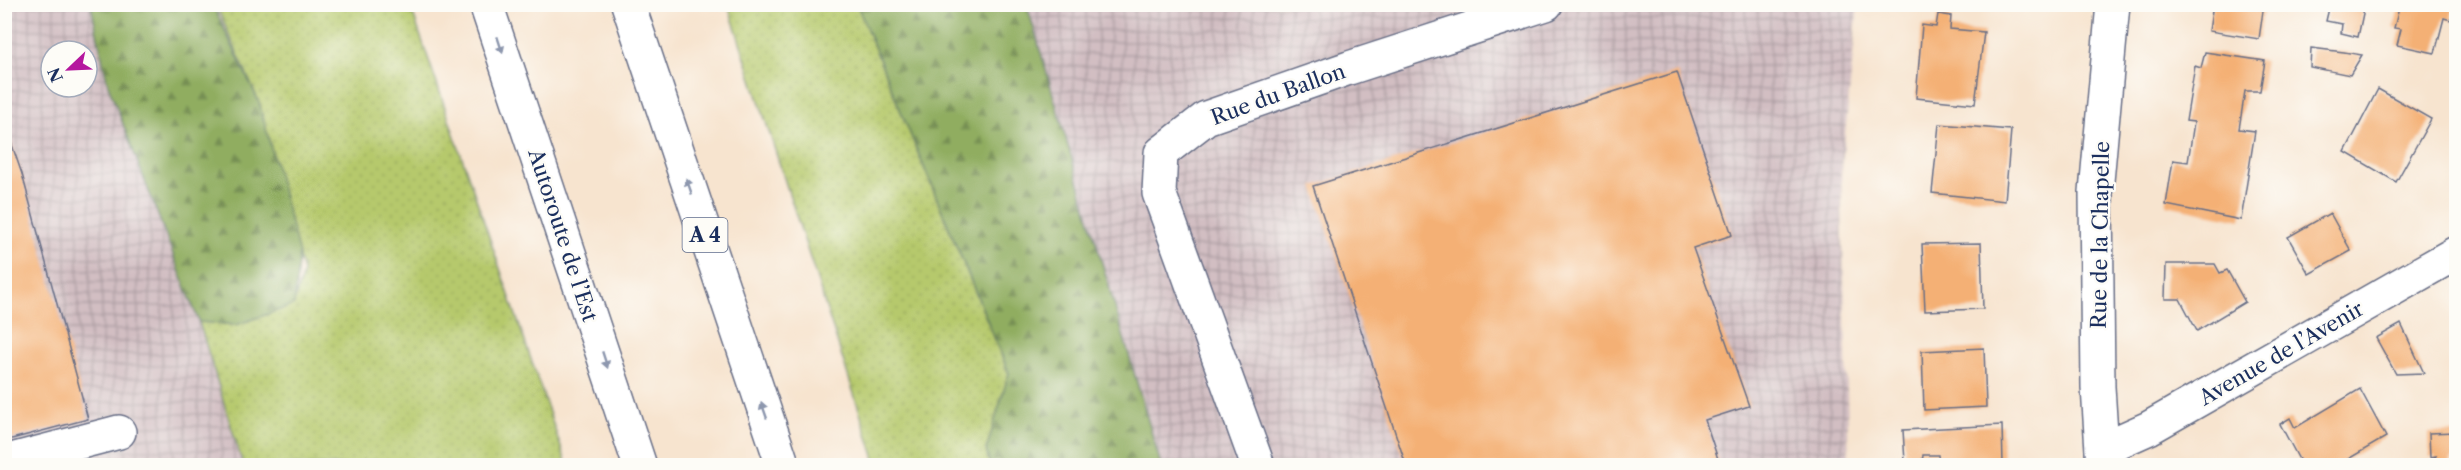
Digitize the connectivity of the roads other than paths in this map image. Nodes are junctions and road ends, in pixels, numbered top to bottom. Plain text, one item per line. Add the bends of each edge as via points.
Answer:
1 (486, 4) edge
2 (628, 4) edge
3 (1546, 4) edge
4 (2113, 4) edge
5 (2457, 253) edge
6 (119, 432) dead end
7 (2102, 457) edge
8 (4, 462) edge
9 (640, 465) edge
10 (783, 465) edge
11 (1258, 465) edge

1 -> 9 main road, Autoroute de l’Est
10 -> 2 main road, A 4
3 - 11 main road, Rue du Ballon via 1206,118 1161,153 1159,193
4 - 7 main road, Rue de la Chapelle via 2097,192
5 - 7 main road, Avenue de l’Avenir
6 - 8 main road

